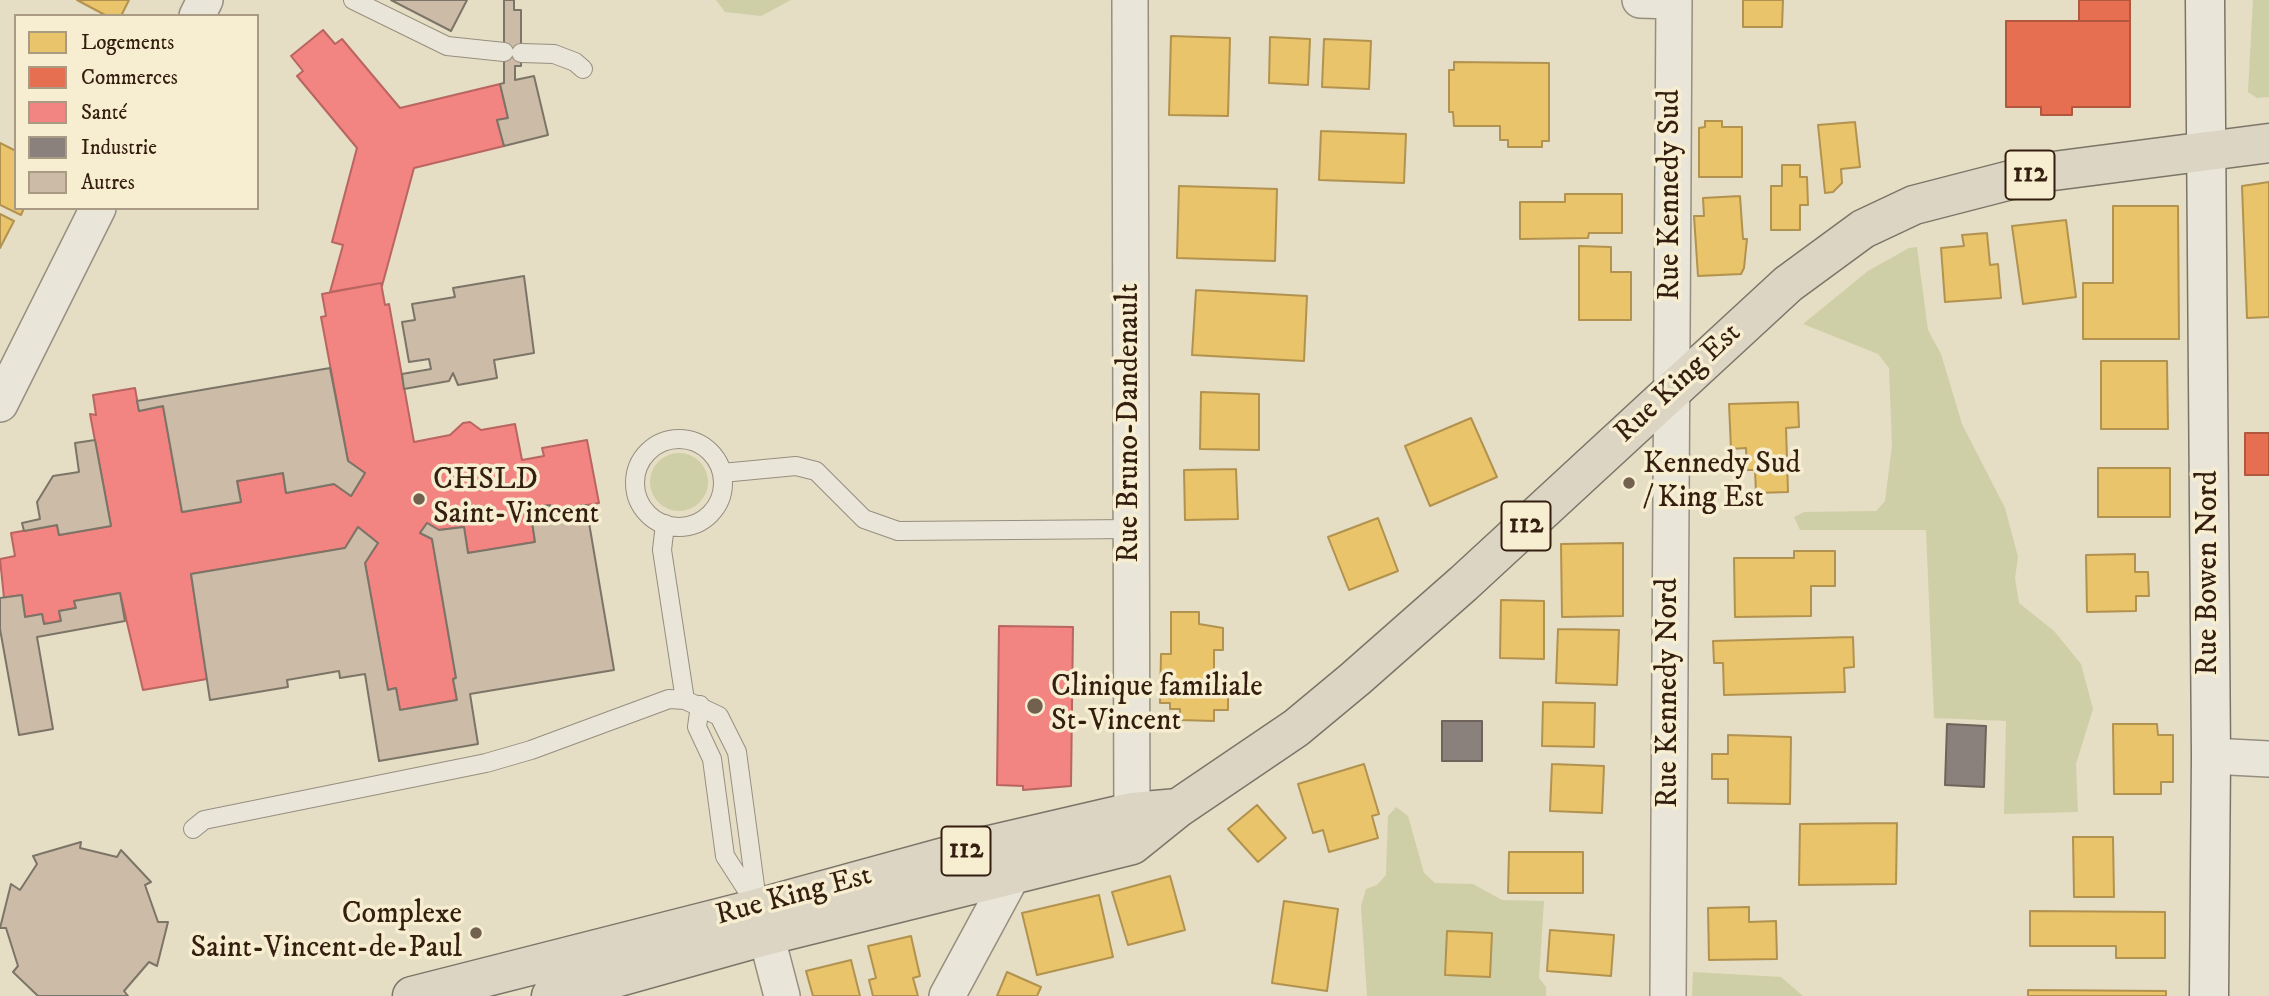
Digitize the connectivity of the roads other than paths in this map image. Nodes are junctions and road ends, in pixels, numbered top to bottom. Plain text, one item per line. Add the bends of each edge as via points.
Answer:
1 (353, 0) edge
2 (1130, 0) edge
3 (1662, 0) edge
4 (2205, 0) edge
5 (583, 69) dead end
6 (2269, 143) edge
7 (2205, 150) junction
8 (97, 210) edge
9 (1671, 391) junction
10 (0, 404) edge
11 (722, 473) junction
12 (665, 524) junction
13 (1132, 529) junction
14 (692, 702) junction
15 (2211, 756) junction
16 (2269, 759) edge
17 (193, 829) dead end
18 (1132, 829) junction
19 (1013, 874) junction
20 (762, 922) junction
21 (412, 996) edge
22 (551, 996) edge
23 (782, 996) edge
24 (947, 996) edge
25 (1668, 996) edge
26 (2209, 996) edge

1 - 5 lane via 447,46 554,54
2 - 13 street, Rue Bruno-Dandenault
3 - 9 street, Rue Kennedy Sud
4 - 7 street, Rue Bowen Nord
6 - 7 main road, Rue King Est / 112
7 - 9 main road, Rue King Est / 112 via 2038,173 1892,214 1863,229 1788,284
7 - 15 street, Rue Bowen Nord
8 - 10 street
9 - 18 main road, Rue King Est / 112 via 1355,679 1268,749 1178,807
9 - 25 street, Rue Kennedy Nord
11 - 12 lane via 722,494 712,512 686,526
11 - 12 lane via 715,457 694,442 676,439 649,451 638,467 635,487 642,506
11 - 13 lane via 796,466 816,471 864,519 898,531
12 - 14 lane via 662,550
13 - 18 street, Rue Bruno-Dandenault
14 - 17 lane via 670,698 531,750 204,820
14 - 20 lane via 697,727 712,759 725,856
14 - 20 lane via 719,716 737,752
15 - 16 street
15 - 26 street, Rue Bowen Nord
18 - 19 main road, Rue King Est / 112
18 - 20 main road, Rue King Est / 112 via 977,848
19 - 20 main road, Rue King Est / 112
19 - 24 street
20 - 21 main road, Rue King Est / 112
20 - 22 main road, Rue King Est / 112
20 - 23 street

